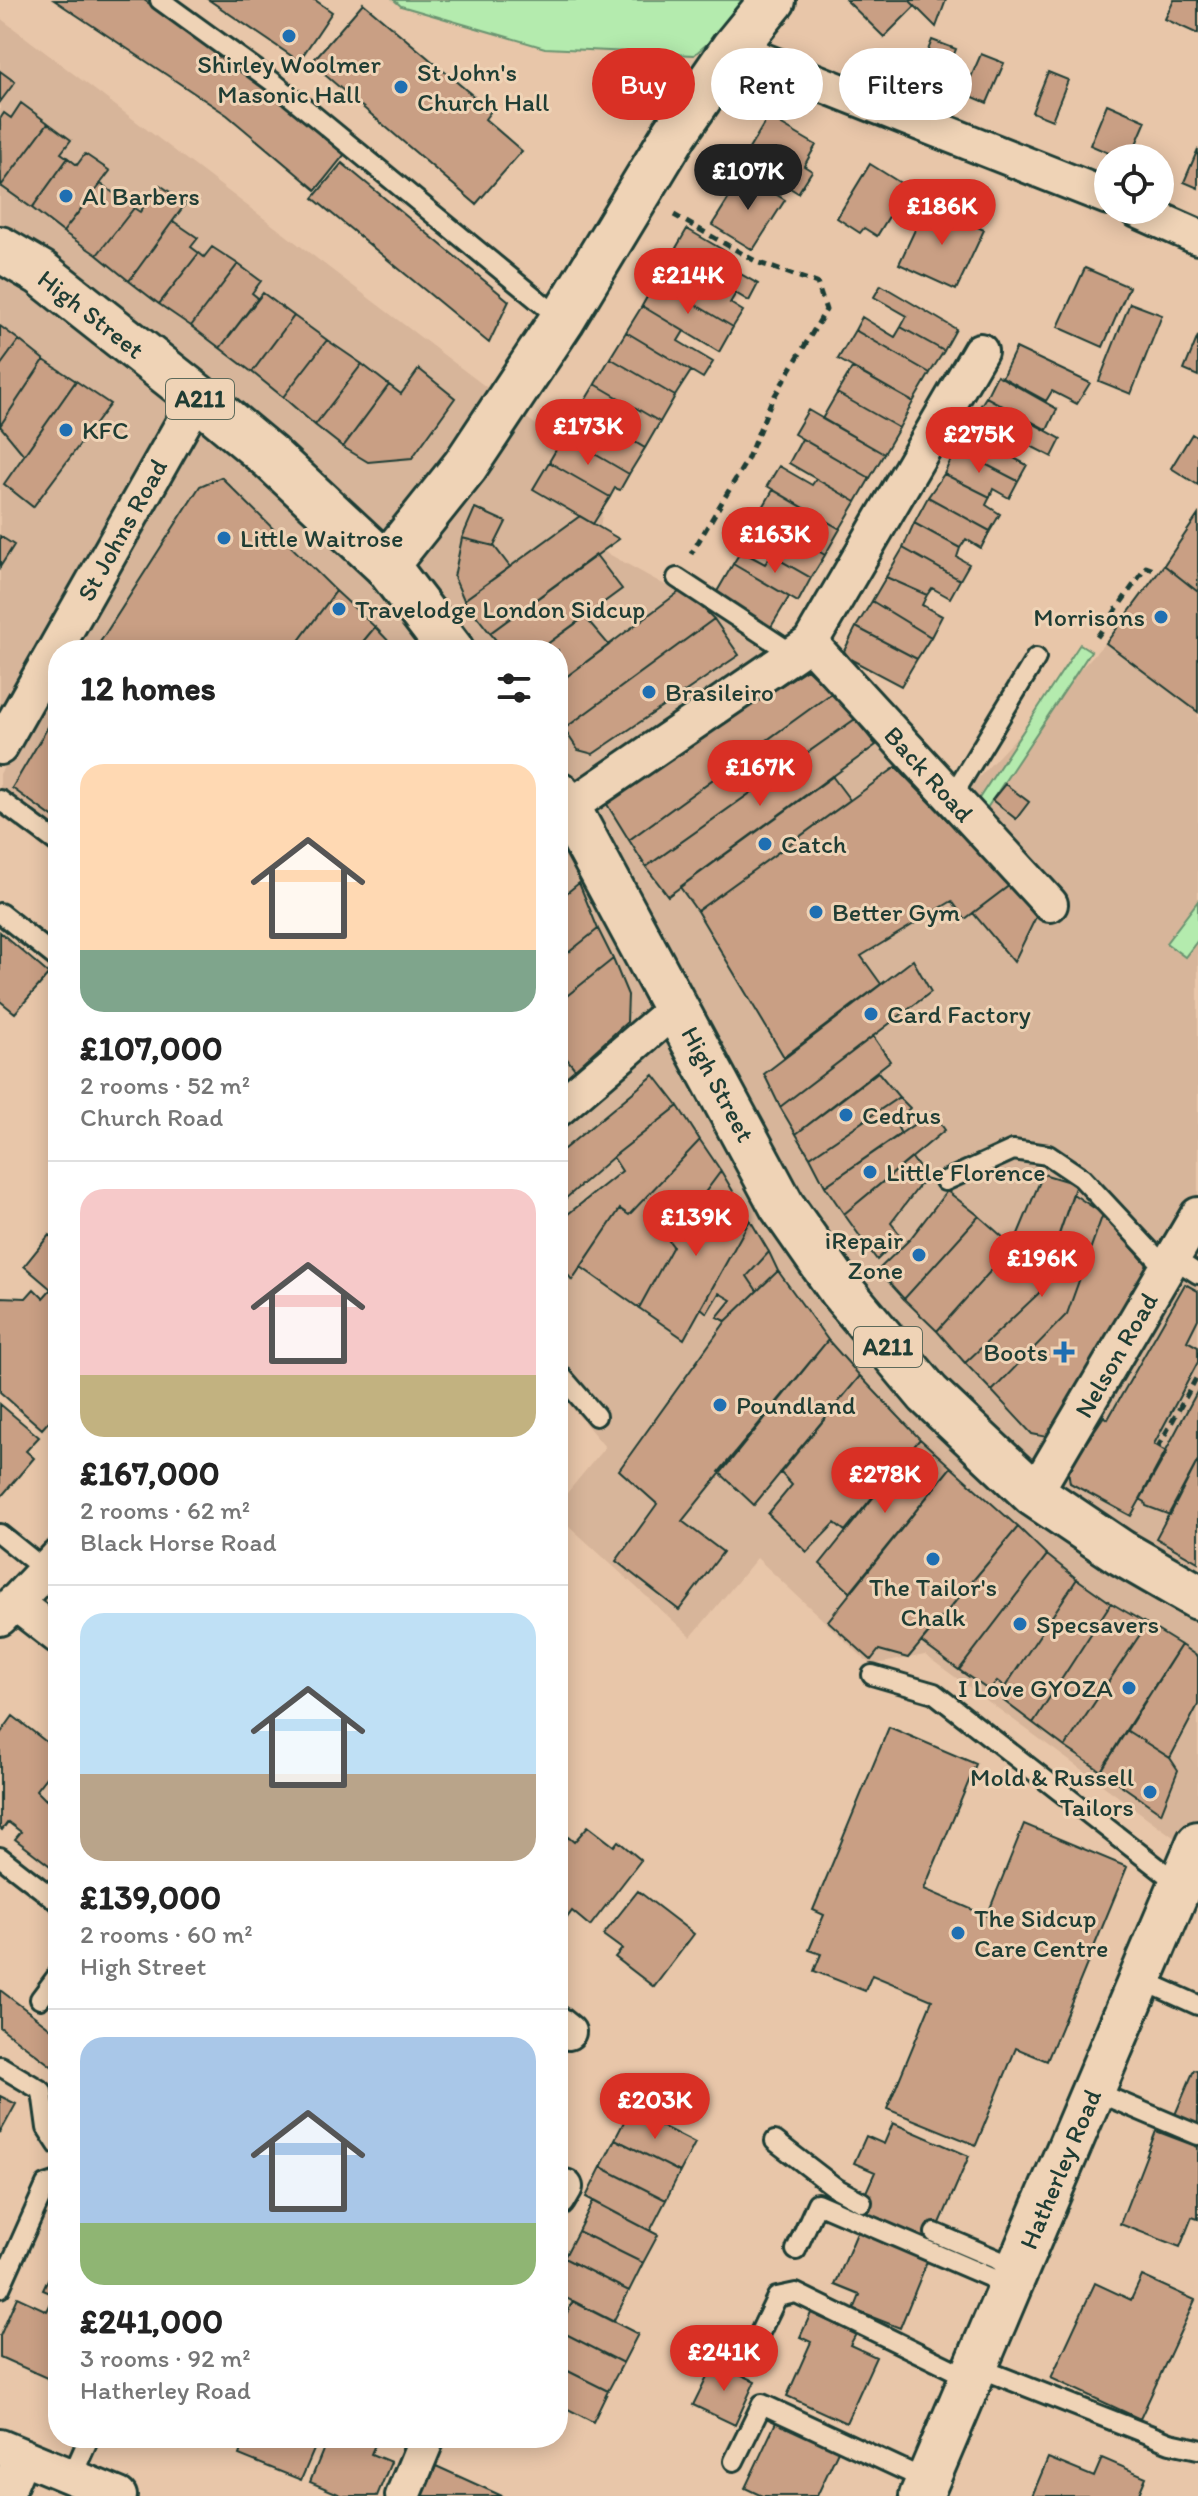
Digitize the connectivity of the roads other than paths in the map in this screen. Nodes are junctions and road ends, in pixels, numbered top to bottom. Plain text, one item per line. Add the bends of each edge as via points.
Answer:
1 (160, 0) edge
2 (773, 0) edge
3 (734, 48) edge
4 (711, 81) edge
5 (823, 85) edge
6 (1094, 191) edge
7 (1169, 224) edge
8 (1198, 237) edge
9 (0, 249) edge
10 (562, 320) junction
11 (980, 351) dead end
12 (198, 397) junction
13 (386, 565) junction
14 (677, 578) road end
15 (60, 640) edge
16 (443, 640) edge
17 (801, 648) junction
18 (1036, 658) dead end
19 (48, 661) edge
20 (1, 744) edge
21 (568, 798) edge
22 (951, 798) junction
23 (0, 800) edge
24 (568, 810) edge
25 (48, 836) edge
26 (1050, 904) dead end
27 (0, 913) edge
28 (48, 951) edge
29 (677, 1007) junction
30 (568, 1100) edge
31 (945, 1181) dead end
32 (1198, 1215) edge
33 (1179, 1267) edge
34 (568, 1384) edge
35 (596, 1416) dead end
36 (1034, 1494) junction
37 (0, 1534) edge
38 (48, 1562) edge
39 (48, 1568) edge
40 (1198, 1597) edge
41 (7, 1610) edge
42 (48, 1631) edge
43 (872, 1675) dead end
44 (1198, 1843) edge
45 (0, 1857) edge
46 (1180, 1885) junction
47 (48, 1894) edge
48 (1140, 1979) junction
49 (48, 1988) edge
50 (40, 1999) dead end
51 (1198, 2005) edge
52 (0, 2066) edge
53 (1094, 2091) junction
54 (48, 2130) edge
55 (1198, 2135) edge
56 (775, 2141) dead end
57 (48, 2184) edge
58 (862, 2202) dead end
59 (935, 2233) dead end
60 (796, 2250) dead end
61 (1013, 2277) junction
62 (0, 2288) edge
63 (752, 2349) dead end
64 (974, 2373) junction
65 (85, 2448) edge
66 (423, 2448) edge
67 (1198, 2449) edge
68 (11, 2451) edge
69 (734, 2461) dead end
70 (72, 2476) junction
71 (925, 2488) edge
72 (5, 2496) edge
73 (119, 2496) edge
74 (403, 2496) edge

1 - 10 lane via 273,82
2 - 3 main road
4 - 10 main road
5 - 6 street
7 - 8 street
9 - 12 main road, High Street / A211 via 41,273
10 - 13 main road via 465,466
11 - 17 street
12 - 13 main road, High Street / A211
12 - 15 street, St Johns Road
13 - 16 main road, High Street / A211
14 - 17 lane
17 - 21 street
17 - 22 street, Back Road
18 - 22 lane
19 - 20 street, St Johns Road
22 - 26 street, Back Road
23 - 25 lane
24 - 29 main road, High Street / A211
27 - 28 lane
29 - 30 street
29 - 36 main road, High Street / A211 via 782,1206 840,1289 928,1394
31 - 33 lane via 1013,1150 1048,1155 1082,1178
32 - 33 street, Nelson Road
33 - 36 street, Nelson Road
34 - 35 lane
36 - 40 main road, High Street / A211
37 - 38 lane
39 - 41 street
41 - 42 street
43 - 46 lane via 934,1693
44 - 46 street, Hatherley Road
45 - 47 lane
46 - 48 street, Hatherley Road
48 - 51 lane
48 - 53 street, Hatherley Road
49 - 50 lane
52 - 54 lane via 42,2091
53 - 55 lane
53 - 61 street, Hatherley Road
56 - 58 lane
57 - 62 lane
59 - 61 lane
60 - 61 lane via 817,2203
61 - 64 street, Hatherley Road
63 - 64 lane via 777,2297 796,2293
64 - 67 lane
64 - 71 street, Hatherley Road
65 - 70 lane
66 - 74 street
68 - 70 street
68 - 72 street
69 - 71 lane via 762,2404
70 - 73 street

